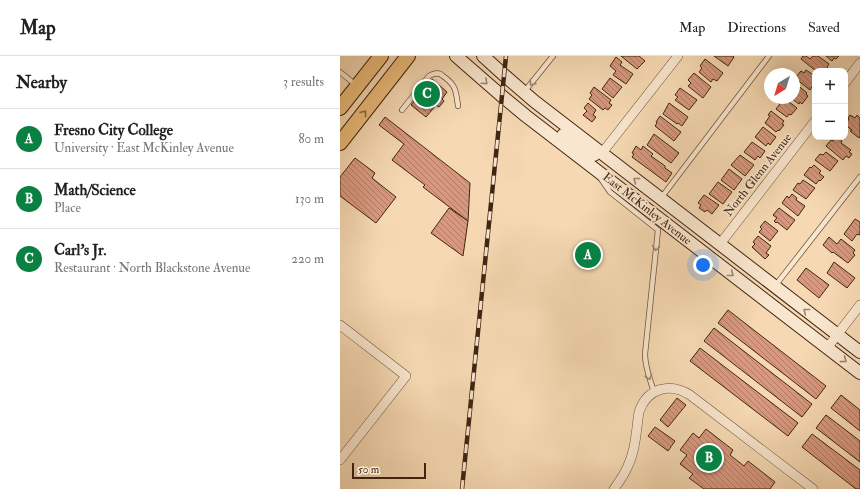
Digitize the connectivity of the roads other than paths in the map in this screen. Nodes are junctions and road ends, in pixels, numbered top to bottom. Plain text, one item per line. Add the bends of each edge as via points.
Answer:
1 (381, 56) edge
2 (408, 56) edge
3 (456, 56) edge
4 (483, 56) edge
5 (553, 56) edge
6 (678, 56) edge
7 (769, 56) edge
8 (860, 64) edge
9 (340, 72) edge
10 (848, 79) edge
11 (357, 86) junction
12 (524, 93) junction
13 (458, 106) dead end
14 (340, 108) edge
15 (402, 110) dead end
16 (526, 116) junction
17 (812, 126) edge
18 (340, 143) edge
19 (602, 153) junction
20 (594, 168) junction
21 (860, 177) edge
22 (660, 199) junction
23 (720, 244) junction
24 (775, 286) junction
25 (860, 305) edge
26 (340, 326) edge
27 (837, 334) junction
28 (827, 348) junction
29 (860, 352) edge
30 (860, 373) edge
31 (654, 392) junction
32 (340, 460) edge
33 (614, 489) edge
34 (813, 489) edge

1 - 11 main road
18 -> 2 main road
3 -> 16 main road, East McKinley Avenue
4 - 12 main road, East McKinley Avenue
5 -> 12 lane
6 - 19 street
7 - 22 lane
8 - 10 street
9 - 11 lane
11 - 14 main road
12 - 19 main road, East McKinley Avenue
13 - 15 lane via 453,84 437,73 429,76
16 - 19 main road via 552,128 593,155
16 - 20 main road, East McKinley Avenue
17 - 23 street, North Glenn Avenue
22 -> 19 main road, East McKinley Avenue
20 - 23 main road via 642,195 706,244
20 -> 28 main road, East McKinley Avenue
20 -> 31 lane via 610,192 658,230 645,354 645,363
21 - 24 lane
22 - 23 main road, East McKinley Avenue
23 - 24 main road, East McKinley Avenue
27 -> 24 main road, East McKinley Avenue
25 - 27 street
26 - 32 street via 406,376
27 - 28 street
27 - 29 main road, East McKinley Avenue
28 -> 30 main road, East McKinley Avenue
31 - 33 street via 641,406 634,451
31 - 34 street via 673,388 682,390

